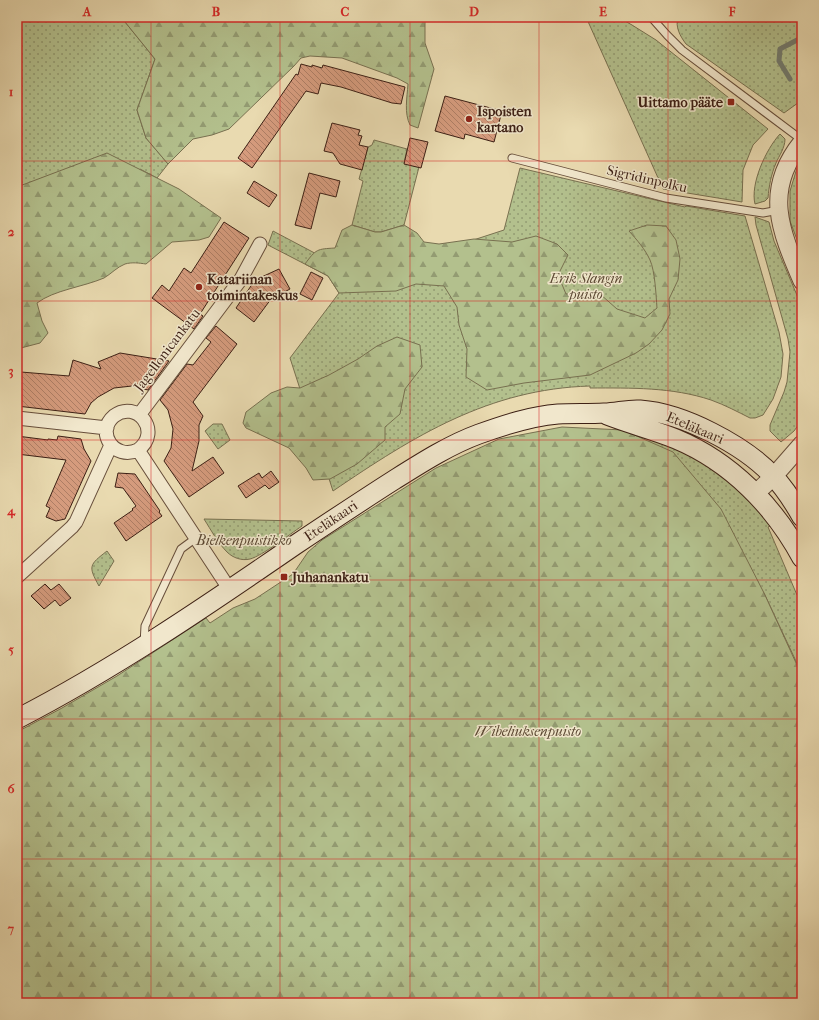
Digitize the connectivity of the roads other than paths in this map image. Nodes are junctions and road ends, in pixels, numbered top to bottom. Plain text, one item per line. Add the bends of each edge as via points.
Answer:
1 (652, 17) edge
2 (802, 141) edge
3 (512, 158) dead end
4 (779, 210) junction
5 (260, 244) dead end
6 (802, 281) edge
7 (604, 414) junction
8 (139, 415) junction
9 (17, 418) edge
10 (107, 428) junction
11 (802, 444) edge
12 (111, 445) junction
13 (138, 450) junction
14 (774, 476) junction
15 (755, 494) junction
16 (802, 516) edge
17 (196, 538) junction
18 (802, 558) edge
19 (17, 577) edge
20 (230, 590) junction
21 (144, 646) junction
22 (17, 720) edge

1 - 2 lane via 682,50
2 - 4 street via 781,178
3 - 4 lane, Sigridinpolku via 666,198 763,213
4 - 6 street via 787,245
5 - 8 street, Jagellonicankatu via 240,279
7 - 14 main road, Eteläkaari via 638,410 683,420 729,442
7 - 15 main road, Eteläkaari via 692,447 730,471
7 - 20 main road, Eteläkaari via 557,414 530,419 492,429 455,444 352,506
8 - 10 street via 132,412 119,413 109,422
8 - 13 street via 146,424 148,436
9 - 10 street
10 - 12 street
11 - 14 street
12 - 13 street via 126,453
12 - 19 street via 76,522
13 - 17 street
14 - 15 street
14 - 16 main road, Eteläkaari
15 - 18 main road, Eteläkaari via 781,523
17 - 20 street
17 - 21 lane via 181,549 145,626
20 - 21 main road, Eteläkaari
21 - 22 main road, Eteläkaari

